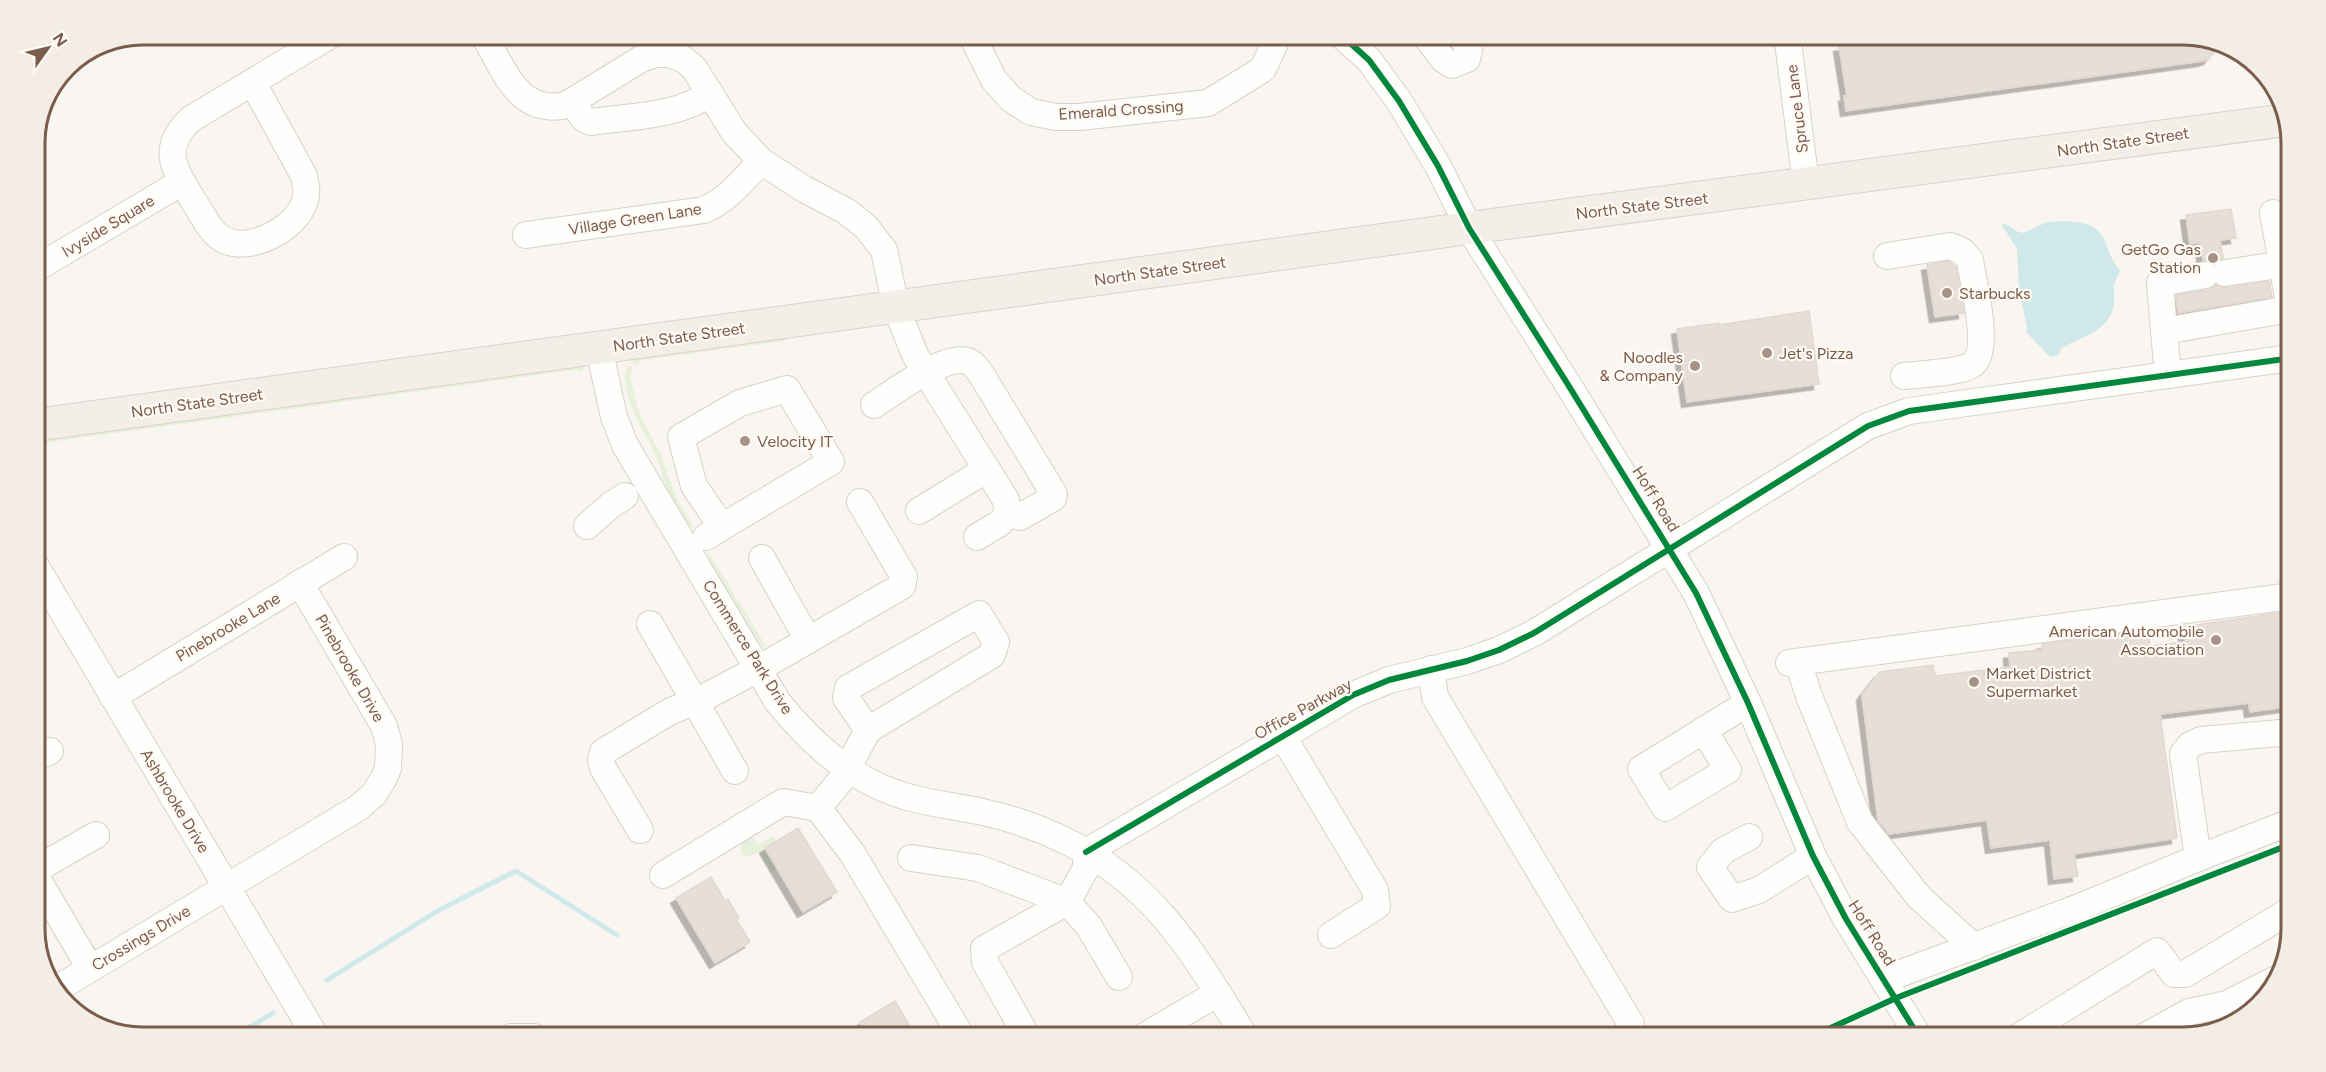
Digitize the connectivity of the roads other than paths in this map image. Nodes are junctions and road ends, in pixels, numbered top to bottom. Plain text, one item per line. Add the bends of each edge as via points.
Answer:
1 (314, 45) edge
2 (489, 45) edge
3 (976, 45) edge
4 (1274, 45) edge
5 (1352, 45) edge
6 (1432, 45) edge
7 (1466, 45) edge
8 (1788, 45) edge
9 (253, 83) junction
10 (710, 93) junction
11 (572, 102) junction
12 (2278, 121) edge
13 (761, 161) junction
14 (182, 182) junction
15 (1806, 184) junction
16 (2273, 213) dead end
17 (1468, 228) junction
18 (526, 235) dead end
19 (2281, 242) edge
20 (1887, 255) dead end
21 (45, 263) edge
22 (2281, 265) edge
23 (896, 307) junction
24 (2281, 312) edge
25 (2163, 332) junction
26 (599, 348) junction
27 (2281, 359) edge
28 (926, 372) junction
29 (2168, 375) junction
30 (1904, 376) dead end
31 (874, 405) dead end
32 (45, 424) edge
33 (987, 470) junction
34 (638, 489) junction
35 (860, 502) dead end
36 (919, 511) dead end
37 (1008, 513) junction
38 (587, 526) dead end
39 (977, 537) dead end
40 (703, 538) junction
41 (1670, 549) junction
42 (344, 557) dead end
43 (762, 558) dead end
44 (45, 582) edge
45 (300, 583) junction
46 (2281, 597) edge
47 (650, 624) dead end
48 (808, 640) junction
49 (758, 669) junction
50 (1431, 669) junction
51 (113, 697) junction
52 (695, 701) junction
53 (1748, 703) junction
54 (868, 730) junction
55 (1704, 730) dead end
56 (2281, 733) edge
57 (1282, 735) junction
58 (846, 768) junction
59 (735, 771) dead end
60 (818, 808) junction
61 (2281, 826) edge
62 (640, 830) dead end
63 (96, 835) dead end
64 (1749, 837) dead end
65 (1086, 852) junction
66 (1813, 856) junction
67 (911, 858) dead end
68 (2198, 858) junction
69 (45, 864) edge
70 (663, 875) dead end
71 (227, 887) junction
72 (45, 892) edge
73 (1067, 902) junction
74 (2281, 917) edge
75 (1331, 935) dead end
76 (1974, 947) junction
77 (90, 968) junction
78 (2185, 974) junction
79 (1119, 977) dead end
80 (1885, 979) junction
81 (63, 985) edge
82 (2263, 986) edge
83 (1218, 993) junction
84 (2189, 1012) junction
85 (1631, 1024) dead end
86 (310, 1027) edge
87 (955, 1027) edge
88 (1022, 1027) edge
89 (1161, 1027) edge
90 (1238, 1027) edge
91 (1912, 1027) edge
92 (2036, 1027) edge
93 (2163, 1027) edge

1 - 9 street
2 - 11 street via 517,92 528,101 554,108
3 - 4 street, Emerald Crossing via 994,80 1011,99 1031,112 1056,117 1208,103 1263,69
5 - 17 street, Hoff Road via 1369,60 1399,101 1438,166
6 - 7 street via 1452,65 1467,59
8 - 15 street, Spruce Lane
9 - 14 street via 180,129 172,153
9 - 14 street via 304,176 305,201 300,213 260,242 235,244 213,231
10 - 11 street via 682,109 591,122 584,119
10 - 11 street via 683,58 655,54
10 - 13 street via 734,132
12 - 15 main road, North State Street
13 - 18 street, Village Green Lane via 733,192 704,210
13 - 23 street via 866,227 884,250
14 - 21 street, Ivyside Square
15 - 17 main road, North State Street
16 - 19 street
17 - 23 main road, North State Street
17 - 41 street, Hoff Road
20 - 30 street via 1950,246 1962,251 1970,260 1982,340 1972,364
22 - 25 street via 2160,283
23 - 26 main road, North State Street
23 - 28 street
24 - 25 street
25 - 29 street
26 - 32 main road, North State Street
26 - 34 street, Commerce Park Drive via 614,417
27 - 29 street, Office Parkway
28 - 31 street
28 - 33 street
28 - 37 street via 965,360 975,366 1054,494 1020,517
29 - 41 street, Office Parkway via 1910,411 1868,426
33 - 36 street
33 - 37 street via 1006,500
34 - 38 street
34 - 40 street, Commerce Park Drive
35 - 48 street via 904,581 898,589
37 - 39 street via 1000,523
40 - 40 street via 831,462 787,389 740,403 681,437
40 - 49 street, Commerce Park Drive
41 - 50 street, Office Parkway via 1534,633 1467,662
41 - 53 street, Hoff Road via 1696,593
42 - 45 street, Pinebrooke Lane
43 - 48 street
44 - 51 street, Ashbrooke Drive
45 - 51 street, Pinebrooke Lane
45 - 71 street, Pinebrooke Drive via 384,726 389,744 388,768 374,794 358,808
46 - 76 street via 1794,663 1860,822 1919,897
47 - 52 street
48 - 49 street
49 - 52 street
49 - 58 street, Commerce Park Drive via 799,728
50 - 57 street, Office Parkway via 1353,695
50 - 85 street via 1435,697
51 - 71 street, Ashbrooke Drive
52 - 59 street
52 - 62 street via 603,752 603,768
53 - 55 street
53 - 66 street, Hoff Road
54 - 54 street via 992,655 996,642 979,614 848,688 846,698
54 - 58 street
56 - 68 street via 2201,740 2183,754
57 - 65 street, Office Parkway
57 - 75 street via 1375,890 1377,906
58 - 60 street
58 - 65 street, Commerce Park Drive via 912,799 1025,824
60 - 70 street via 783,802
60 - 87 street via 852,853
61 - 68 street
63 - 69 street
64 - 66 street via 1723,851 1710,867 1732,899 1760,890
65 - 73 street via 1086,868
65 - 83 street, Commerce Park Drive via 1152,903 1179,934
66 - 80 street, Hoff Road via 1846,919
67 - 73 street via 978,868
68 - 76 street
71 - 77 street, Crossings Drive
71 - 86 street, Ashbrooke Drive
72 - 77 street
73 - 79 street via 1088,925
73 - 88 street via 984,949 985,962
74 - 78 street
76 - 80 street
77 - 81 street, Crossings Drive
78 - 84 street
78 - 92 street via 2174,974 2157,951
80 - 91 street, Hoff Road
82 - 84 street via 2227,1004
83 - 89 street
83 - 90 street, Commerce Park Drive
84 - 93 street

